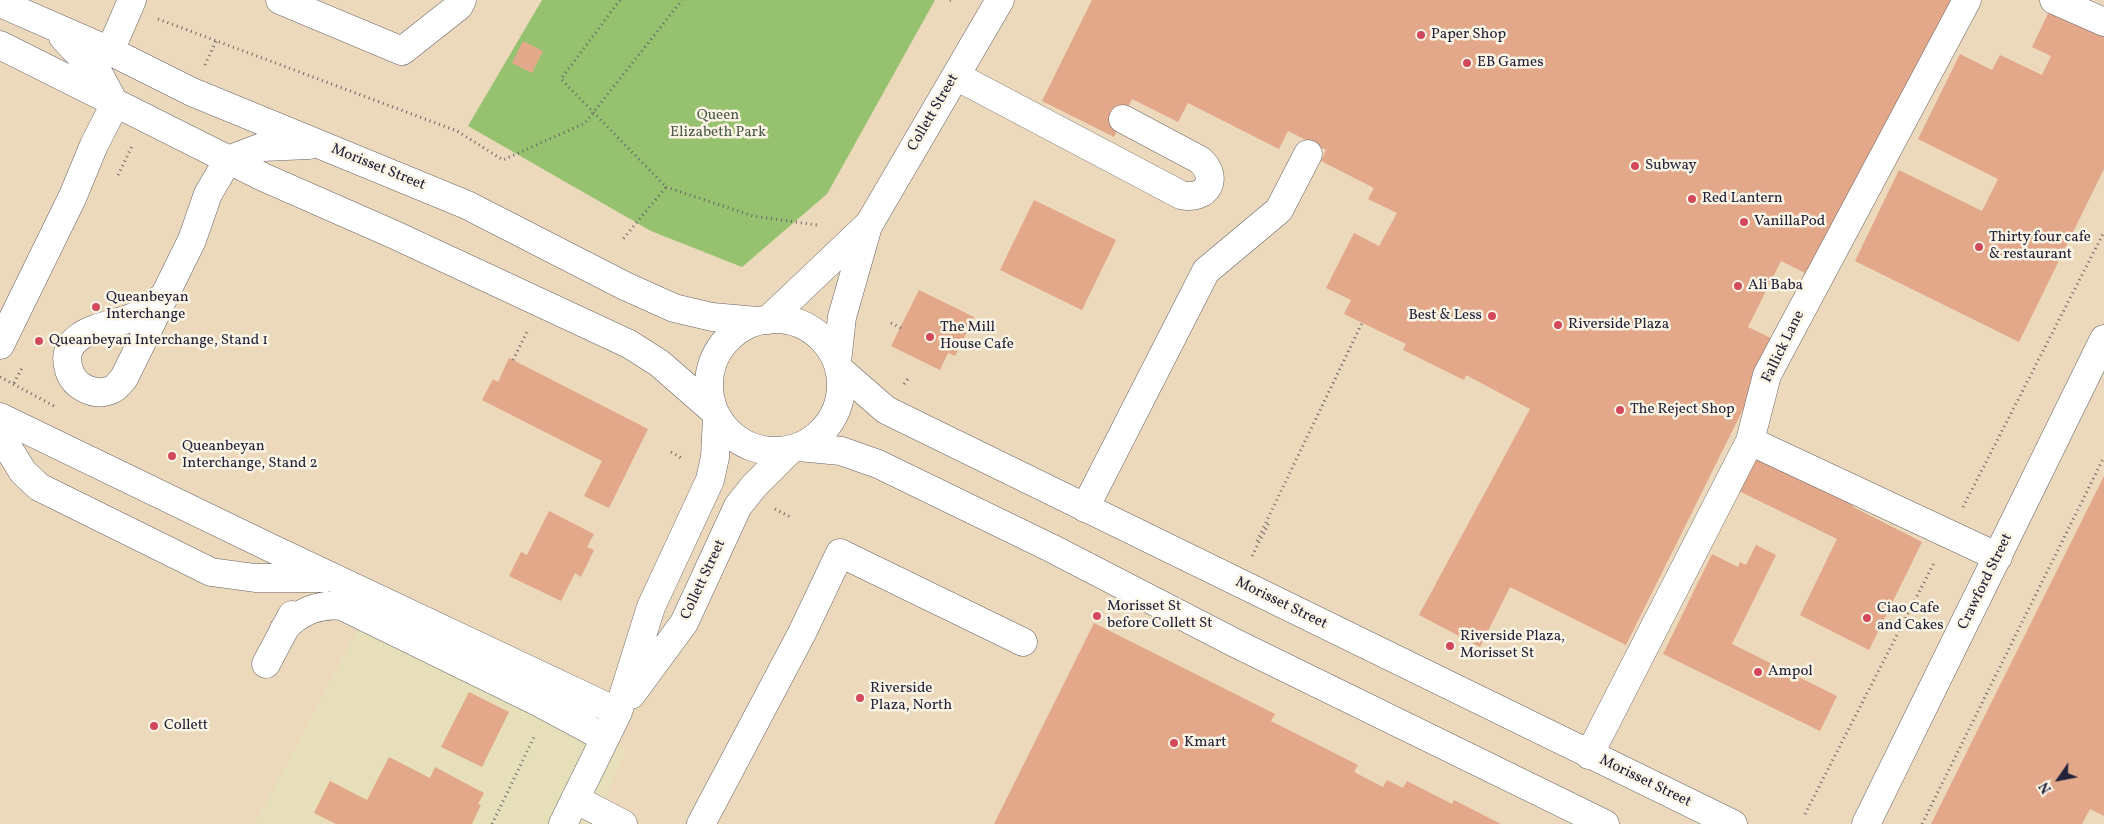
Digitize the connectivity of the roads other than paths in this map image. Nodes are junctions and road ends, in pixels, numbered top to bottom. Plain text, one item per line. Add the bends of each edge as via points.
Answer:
1 (280, 0) edge
2 (462, 0) edge
3 (1000, 0) edge
4 (1967, 0) edge
5 (2054, 0) edge
6 (0, 3) edge
7 (130, 4) edge
8 (2104, 22) edge
9 (49, 25) junction
10 (110, 51) junction
11 (3, 53) edge
12 (956, 76) junction
13 (115, 104) junction
14 (1123, 119) dead end
15 (330, 149) junction
16 (1308, 154) dead end
17 (228, 160) junction
18 (868, 226) junction
19 (164, 296) dead end
20 (763, 321) junction
21 (2104, 339) edge
22 (0, 345) edge
23 (838, 365) junction
24 (716, 415) junction
25 (0, 417) edge
26 (0, 435) edge
27 (1750, 441) junction
28 (794, 448) junction
29 (1085, 508) junction
30 (1998, 557) junction
31 (337, 579) junction
32 (284, 629) junction
33 (1023, 642) dead end
34 (266, 664) dead end
35 (618, 712) junction
36 (605, 738) junction
37 (1589, 755) junction
38 (575, 799) junction
39 (1558, 814) edge
40 (563, 824) edge
41 (623, 824) edge
42 (701, 824) edge
43 (1604, 824) edge
44 (1733, 824) edge
45 (1866, 824) edge

1 - 2 street via 402,51 459,6
3 - 12 street, Collett Street
4 - 27 street, Fallick Lane via 1767,376
5 - 8 street
6 - 9 street, Morisset Street
7 - 10 street
9 - 10 street, Morisset Street
9 - 13 street via 91,65
10 - 15 street, Morisset Street via 192,92
11 - 13 street
12 - 14 street via 1181,195 1191,197 1208,187 1208,167 1200,160
12 - 18 street, Collett Street
13 - 17 street
13 - 22 street
15 - 17 street via 307,144 273,146
15 - 20 street, Morisset Street via 474,209 674,308 712,317
16 - 29 street via 1279,210 1206,271
17 - 19 street via 205,199 192,240
17 - 24 street via 629,344 659,363
18 - 20 street, Collett Street
18 - 23 street, Collett Street via 842,317
20 - 23 street via 790,321 809,329 826,343
20 - 24 street via 734,332 715,357 708,387
21 - 30 street, Crawford Street
23 - 28 street via 841,390 836,411 822,432
23 - 29 street, Morisset Street via 886,410
24 - 28 street via 729,433 744,444 771,452
24 - 35 street, Collett Street via 715,457 710,480 651,607
25 - 31 street
26 - 31 street via 23,472 39,487 204,569 240,577
27 - 30 street
27 - 37 street, Fallick Lane
28 - 35 street, Collett Street via 738,506 684,623
28 - 39 street via 841,451 878,464 1051,548
29 - 37 street, Morisset Street
30 - 45 street, Crawford Street
31 - 32 street via 318,583 306,591
31 - 35 street
32 - 34 street
32 - 36 street via 313,608 342,606
33 - 42 street via 840,553 802,633
35 - 36 street, Collett Street
36 - 38 street, Collett Street
37 - 44 street, Morisset Street
38 - 40 street, Collett Street
38 - 41 street
39 - 43 street

